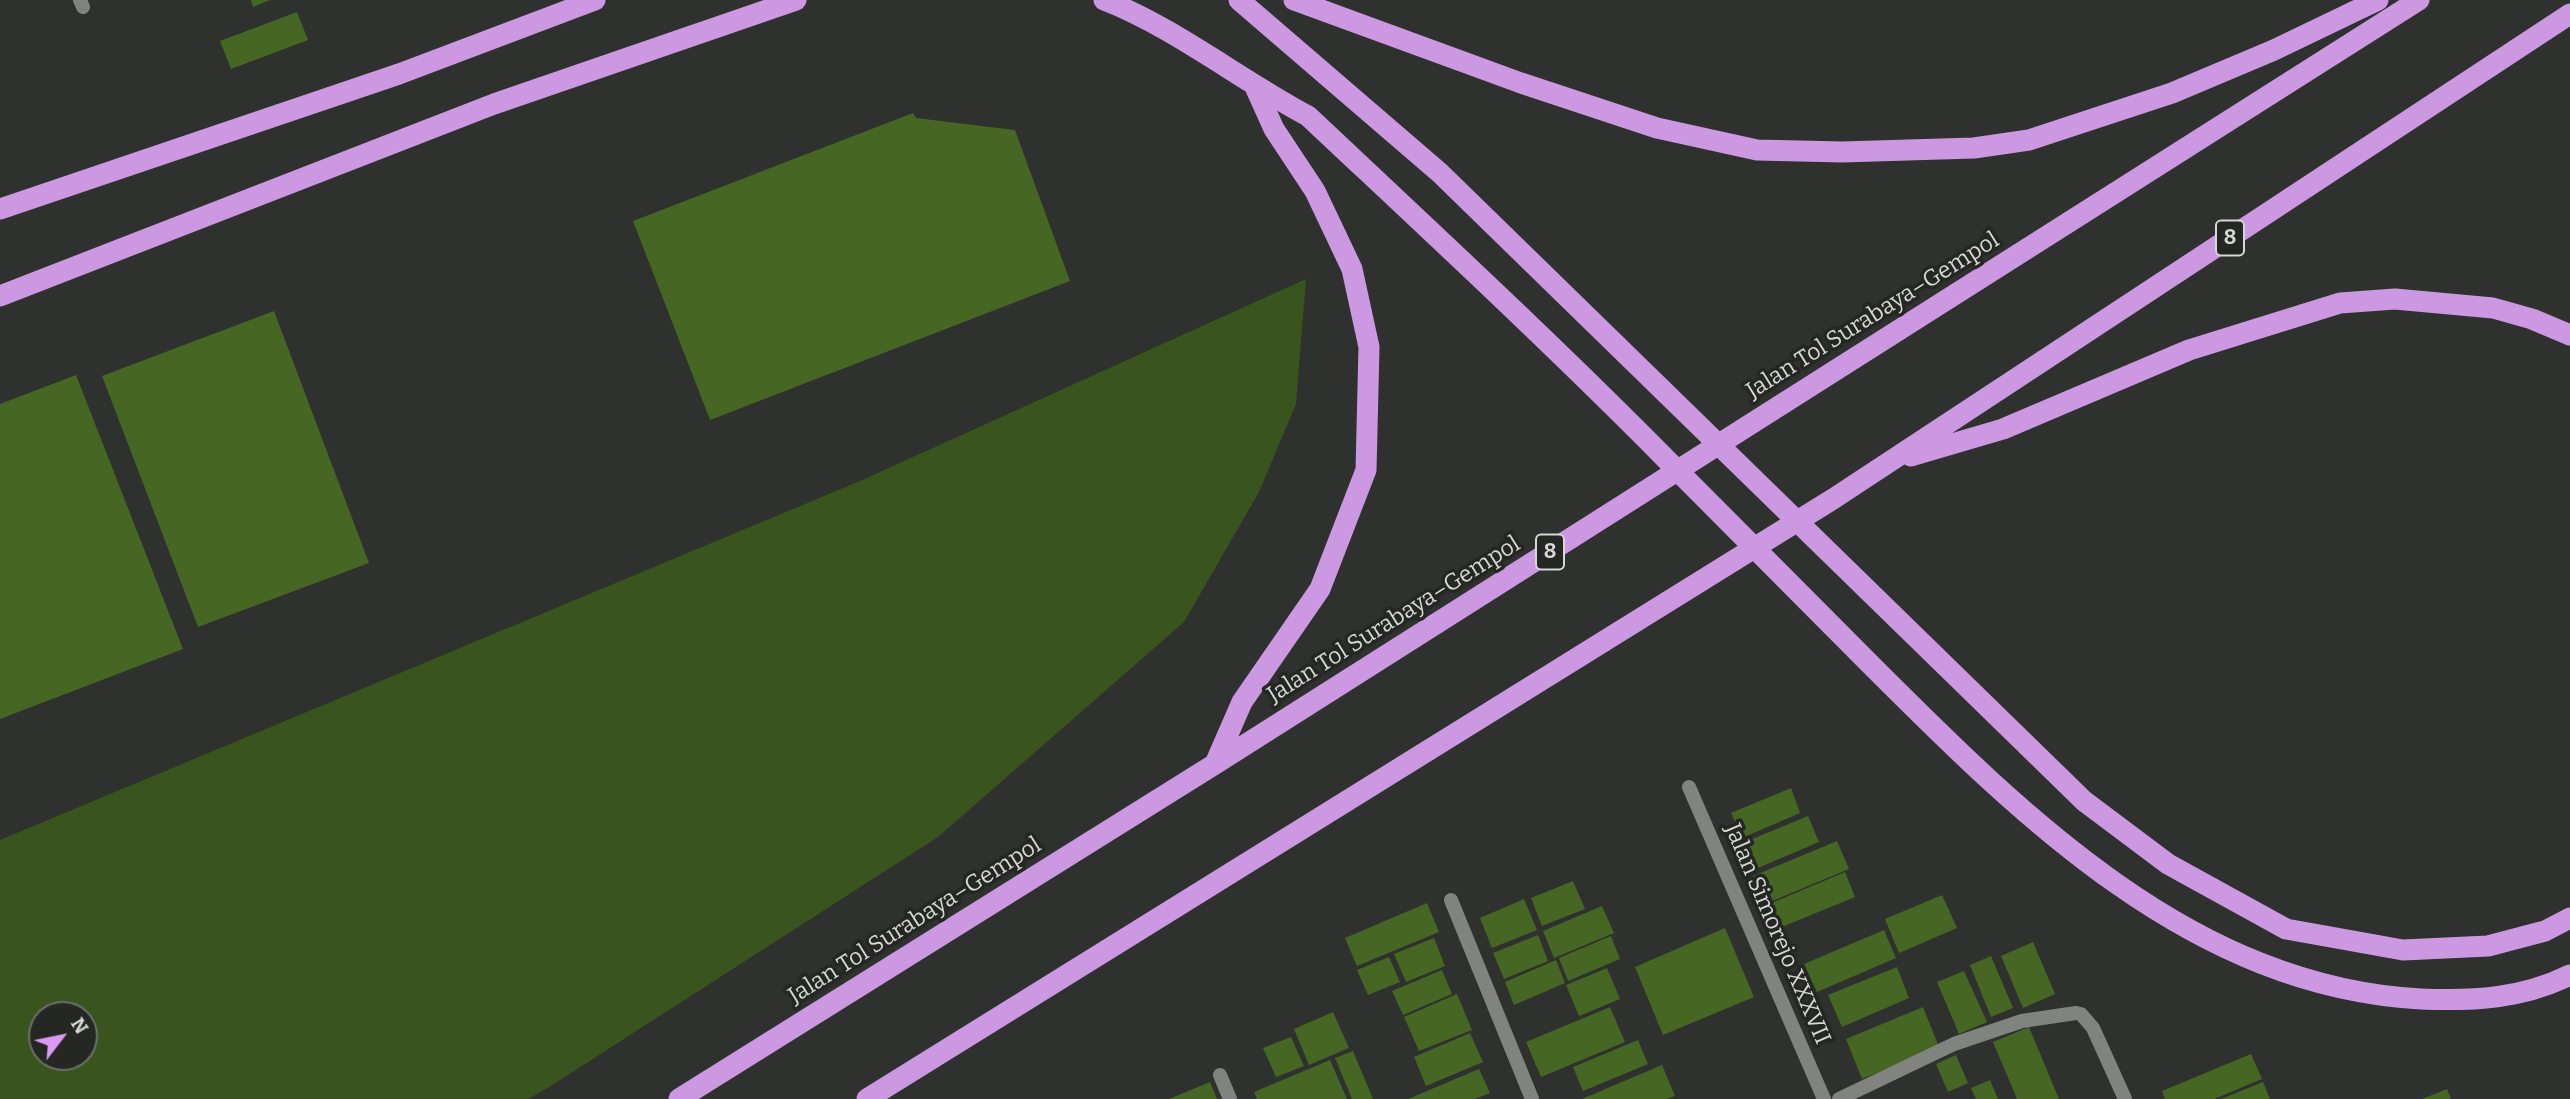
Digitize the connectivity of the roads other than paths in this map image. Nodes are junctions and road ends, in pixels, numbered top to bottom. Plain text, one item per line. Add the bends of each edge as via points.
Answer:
1 (595, 0) edge
2 (796, 0) edge
3 (1104, 0) edge
4 (1239, 0) edge
5 (1294, 0) edge
6 (2378, 0) edge
7 (2418, 0) edge
8 (2570, 14) edge
9 (1256, 89) junction
10 (0, 209) edge
11 (0, 296) edge
12 (2570, 335) edge
13 (1890, 463) junction
14 (1215, 764) junction
15 (1689, 787) dead end
16 (1451, 900) dead end
17 (2570, 918) edge
18 (2570, 975) edge
19 (1220, 1074) dead end
20 (679, 1099) edge
21 (867, 1099) edge
22 (1230, 1099) edge
23 (1532, 1099) edge
24 (1824, 1099) edge
25 (1839, 1099) edge
26 (2125, 1099) edge

1 - 10 highway via 399,74
2 - 11 highway via 494,104
3 - 9 highway
4 - 17 highway via 1440,173 2084,802 2168,864 2286,929 2403,950 2488,946 2545,931
5 - 6 highway via 1657,128 1757,150 1842,152 1974,148 2029,140 2172,93
7 - 14 highway, Jalan Tol Surabaya–Gempol / 8
8 - 13 highway, 8
9 - 14 highway via 1274,129 1315,191 1352,269 1369,347 1366,470 1320,589 1242,702
9 - 18 highway via 1308,116 1590,383 1941,735 2067,850 2162,916 2270,968 2375,996 2476,1002 2547,987
12 - 13 highway via 2493,309 2395,299 2340,303 2189,350 2003,429
13 - 21 highway, 8
14 - 20 highway, Jalan Tol Surabaya–Gempol / 8
15 - 24 street, Jalan Simorejo XXXVII
16 - 23 street
19 - 22 street
25 - 26 street via 1954,1044 2022,1021 2076,1013 2093,1028

